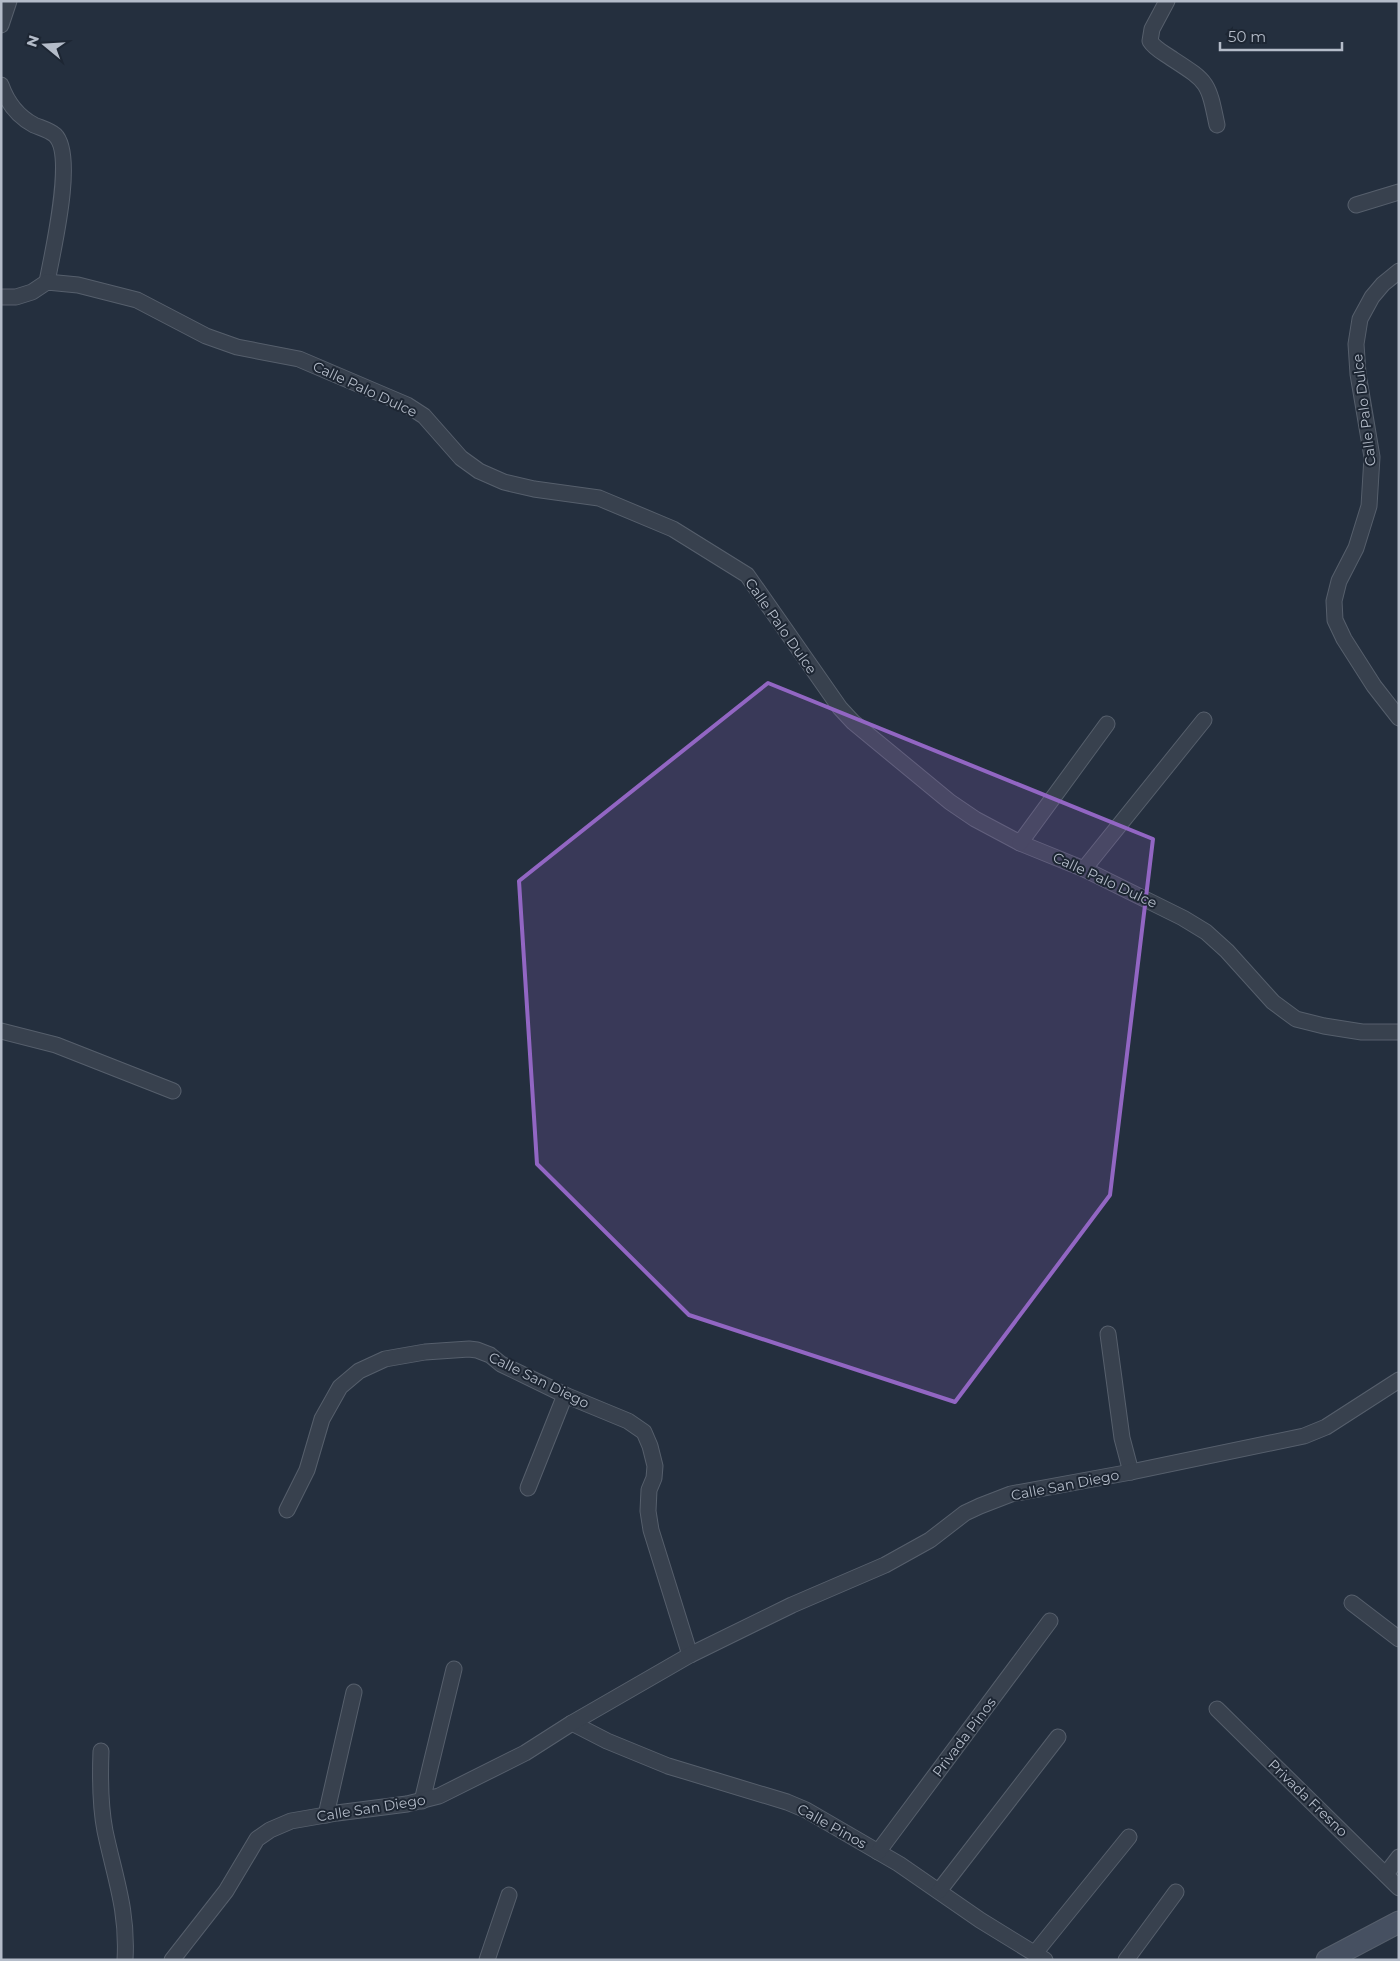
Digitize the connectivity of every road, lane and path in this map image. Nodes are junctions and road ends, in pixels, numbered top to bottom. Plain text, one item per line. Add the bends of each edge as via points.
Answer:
1 (9, 1) edge
2 (1166, 1) edge
3 (1, 25) edge
4 (1, 84) edge
5 (1217, 125) dead end
6 (1399, 192) edge
7 (1356, 205) dead end
8 (1399, 270) edge
9 (47, 282) junction
10 (1, 298) edge
11 (1399, 718) edge
12 (1204, 720) dead end
13 (1107, 724) dead end
14 (1020, 843) junction
15 (1084, 868) junction
16 (1, 1031) edge
17 (1399, 1032) edge
18 (173, 1090) dead end
19 (1108, 1334) dead end
20 (1399, 1380) edge
21 (565, 1395) junction
22 (1132, 1472) junction
23 (528, 1488) dead end
24 (287, 1510) dead end
25 (1352, 1603) dead end
26 (1050, 1621) dead end
27 (1399, 1639) edge
28 (690, 1655) junction
29 (454, 1668) dead end
30 (354, 1692) dead end
31 (1217, 1709) dead end
32 (572, 1723) junction
33 (1058, 1737) dead end
34 (101, 1751) dead end
35 (422, 1800) junction
36 (326, 1815) junction
37 (1129, 1836) dead end
38 (878, 1852) junction
39 (1399, 1857) edge
40 (1386, 1874) junction
41 (1399, 1888) edge
42 (939, 1891) junction
43 (1176, 1892) dead end
44 (509, 1895) dead end
45 (1399, 1922) edge
46 (1040, 1957) edge
47 (125, 1960) edge
48 (172, 1960) edge
49 (487, 1960) edge
50 (1126, 1960) edge
51 (1327, 1960) edge

1 - 3 street
2 - 5 street via 1150,41 1204,82 1211,94
4 - 9 street via 5,98 20,116 54,134 63,153 63,194
6 - 7 street
8 - 11 street, Calle Palo Dulce via 1372,298 1360,319 1356,344 1358,374 1372,457 1369,506 1334,601 1335,620 1344,639
9 - 10 street via 32,292
9 - 14 street, Calle Palo Dulce via 78,285 125,296 206,336 236,347 315,364 407,405 446,439 461,458 479,471 512,484 599,498 673,530 747,576 853,722 958,808
12 - 15 street
13 - 14 street
14 - 15 street, Calle Palo Dulce
15 - 17 street, Calle Palo Dulce via 1206,932 1273,1002 1296,1019 1362,1032
16 - 18 street via 56,1045
19 - 22 street via 1122,1438
20 - 22 street, Calle San Diego via 1326,1427 1304,1436
21 - 23 street
21 - 24 street, Calle San Diego via 477,1350 425,1352 385,1359 359,1371 340,1387 322,1419 307,1470
21 - 28 street, Calle San Diego via 628,1421 644,1432 655,1466 648,1504 651,1530
22 - 28 street, Calle San Diego via 1011,1494 980,1506 965,1513 930,1540 885,1564
25 - 27 street
26 - 38 street, Privada Pinos
28 - 32 street, Calle San Diego
29 - 35 street
30 - 36 street
31 - 40 street, Privada Fresno
32 - 35 street, Calle San Diego via 525,1753 439,1796
32 - 38 street, Calle Pinos via 668,1766 806,1810
33 - 42 street
34 - 47 street via 100,1786 105,1829 124,1908
35 - 36 street, Calle San Diego
36 - 48 street, Calle San Diego via 291,1821 257,1839 226,1890
37 - 46 street
38 - 42 street, Calle Pinos
39 - 40 street
40 - 41 street, Privada Fresno
42 - 46 street, Calle Pinos
43 - 50 street
44 - 49 street
45 - 51 street

